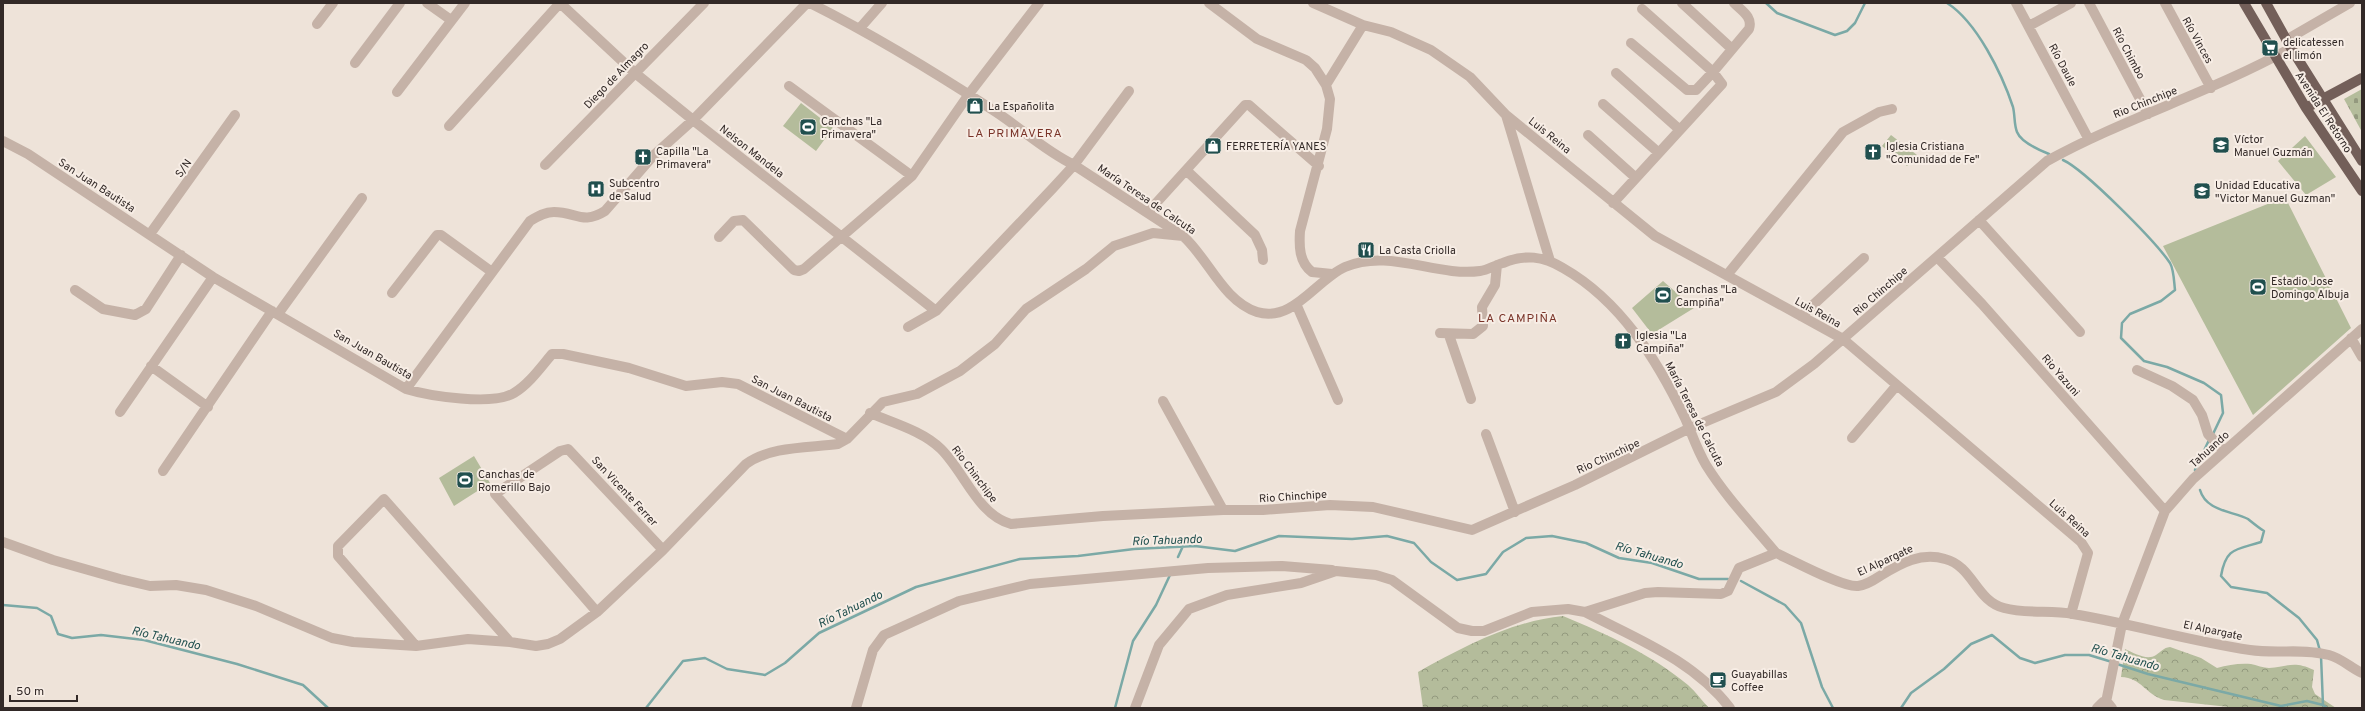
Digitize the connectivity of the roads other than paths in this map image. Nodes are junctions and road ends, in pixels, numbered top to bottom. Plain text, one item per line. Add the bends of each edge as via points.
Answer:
1 (333, 3) edge
2 (400, 3) edge
3 (427, 3) edge
4 (465, 3) edge
5 (560, 3) edge
6 (704, 3) edge
7 (808, 3) edge
8 (882, 3) edge
9 (1039, 3) edge
10 (1210, 3) edge
11 (1313, 3) edge
12 (1682, 3) edge
13 (1734, 3) edge
14 (2016, 3) edge
15 (2071, 3) edge
16 (2089, 3) edge
17 (2165, 3) edge
18 (2244, 3) edge
19 (2266, 3) edge
20 (2346, 4) edge
21 (1642, 9) dead end
22 (451, 20) junction
23 (317, 24) dead end
24 (1363, 25) junction
25 (2029, 26) junction
26 (860, 28) junction
27 (1631, 43) dead end
28 (2289, 44) junction
29 (1732, 49) junction
30 (2275, 58) junction
31 (355, 63) dead end
32 (1712, 72) junction
33 (635, 73) junction
34 (1616, 73) dead end
35 (2362, 78) edge
36 (1326, 85) junction
37 (790, 86) dead end
38 (2211, 88) junction
39 (1129, 90) dead end
40 (397, 92) dead end
41 (969, 94) junction
42 (2322, 99) junction
43 (1602, 104) dead end
44 (2306, 108) junction
45 (1892, 109) dead end
46 (2148, 114) junction
47 (235, 115) dead end
48 (1506, 115) junction
49 (692, 120) junction
50 (449, 126) dead end
51 (1680, 130) junction
52 (1588, 135) dead end
53 (2088, 138) junction
54 (3, 141) edge
55 (1659, 153) junction
56 (2362, 161) edge
57 (545, 165) dead end
58 (1074, 165) junction
59 (1319, 166) junction
60 (1187, 171) junction
61 (912, 176) junction
62 (1636, 178) junction
63 (2362, 191) edge
64 (362, 198) dead end
65 (1613, 203) junction
66 (1148, 212) junction
67 (1979, 220) junction
68 (150, 234) junction
69 (842, 236) junction
70 (1183, 236) junction
71 (719, 237) dead end
72 (181, 255) junction
73 (1937, 257) junction
74 (1864, 258) dead end
75 (1263, 260) dead end
76 (1550, 261) junction
77 (1497, 265) junction
78 (492, 272) junction
79 (1332, 274) junction
80 (1726, 275) junction
81 (214, 277) junction
82 (76, 290) dead end
83 (392, 293) dead end
84 (1297, 306) junction
85 (936, 311) junction
86 (275, 313) junction
87 (1801, 316) junction
88 (908, 327) dead end
89 (2362, 329) edge
90 (2080, 332) dead end
91 (2351, 338) junction
92 (1843, 340) junction
93 (2362, 357) edge
94 (151, 366) junction
95 (2137, 370) dead end
96 (1897, 385) junction
97 (406, 389) junction
98 (1471, 399) dead end
99 (1338, 400) dead end
100 (1163, 401) dead end
101 (208, 406) junction
102 (120, 412) dead end
103 (870, 413) junction
104 (1688, 429) junction
105 (1486, 434) dead end
106 (1852, 438) dead end
107 (847, 439) junction
108 (2224, 451) junction
109 (163, 471) dead end
110 (1223, 510) junction
111 (2165, 511) junction
112 (1515, 512) junction
113 (3, 542) edge
114 (663, 550) junction
115 (1776, 553) junction
116 (1336, 571) junction
117 (597, 612) junction
118 (1585, 612) junction
119 (2071, 614) junction
120 (2121, 628) junction
121 (510, 642) junction
122 (416, 646) junction
123 (2362, 673) edge
124 (2109, 705) edge
125 (856, 708) edge
126 (1135, 708) edge
127 (1730, 708) edge
128 (2097, 708) edge

1 - 23 street
2 - 31 street
3 - 22 street
4 - 22 street
5 - 33 street, Nelson Mandela
5 - 50 street
6 - 33 street, Diego de Almagro
7 - 26 street, María Teresa de Calcuta
7 - 49 street
8 - 26 street
9 - 41 street
10 - 36 street via 1257,39 1306,60 1315,68
11 - 24 street, Luis Reina
12 - 29 street
13 - 29 street via 1751,23
14 - 25 street, Río Daule
15 - 25 street
16 - 46 street, Río Chimbo
17 - 38 street, Río Vinces
18 - 30 main road, Avenida El Retorno
19 - 28 main road, Avenida El Retorno
20 - 28 street, Rio Chinchipe
21 - 32 street
22 - 40 street
24 - 36 street
24 - 48 street, Luis Reina via 1391,32 1431,50 1470,77
25 - 53 street, Río Daule
26 - 41 street, María Teresa de Calcuta
27 - 32 street via 1687,90 1696,90
28 - 30 street, Rio Chinchipe
28 - 42 main road, Avenida El Retorno
29 - 32 street
30 - 38 street, Rio Chinchipe
30 - 44 main road, Avenida El Retorno
32 - 51 street via 1722,84
33 - 49 street, Nelson Mandela
33 - 57 street, Diego de Almagro
34 - 51 street
35 - 42 main road
36 - 59 street via 1329,110
37 - 61 street
38 - 46 street, Rio Chinchipe
39 - 58 street
41 - 58 street, María Teresa de Calcuta via 1060,158
41 - 61 street
42 - 44 main road
42 - 56 main road, Avenida El Retorno
43 - 55 street
44 - 63 main road, Avenida El Retorno
45 - 80 street via 1879,112 1843,132
46 - 53 street, Rio Chinchipe
47 - 68 street, S/N
48 - 65 street, Luis Reina
48 - 76 street
49 - 69 street, Nelson Mandela
49 - 78 street via 654,155 605,211 596,217 584,219 554,212 542,214 530,221
51 - 55 street
52 - 62 street
53 - 67 street, Rio Chinchipe via 2046,161
54 - 68 street, San Juan Bautista via 28,154
55 - 62 street
58 - 66 street, María Teresa de Calcuta
58 - 85 street
59 - 60 street via 1249,105 1245,105
59 - 79 street via 1300,232 1299,249 1312,272
60 - 66 street
60 - 75 street via 1255,235 1262,250
61 - 69 street
62 - 65 street
64 - 86 street
65 - 80 street, Luis Reina via 1655,236
66 - 70 street, María Teresa de Calcuta
67 - 73 street, Rio Chinchipe
67 - 90 street
68 - 72 street, San Juan Bautista
69 - 71 street via 799,271 794,270 743,220 734,221
69 - 85 street, Nelson Mandela
70 - 84 street, María Teresa de Calcuta via 1195,246 1229,293 1244,306 1258,313 1272,313
70 - 103 street via 1153,233 1114,246 1086,269 1026,310 995,344 960,371 917,394 883,402
72 - 81 street, San Juan Bautista
72 - 82 street via 146,309 135,315 103,309
73 - 92 street, Rio Chinchipe
73 - 111 street, Rio Yazuni via 1982,304
74 - 87 street
76 - 77 street, María Teresa de Calcuta via 1531,256
76 - 104 street, María Teresa de Calcuta via 1577,277 1623,318 1646,347 1686,420
77 - 79 street, María Teresa de Calcuta via 1481,271 1463,271 1370,260 1347,266
77 - 98 street via 1495,285 1482,307 1483,326 1472,334 1444,334
78 - 83 street via 441,235 437,235
78 - 97 street
79 - 84 street, María Teresa de Calcuta via 1316,285
80 - 87 street, Luis Reina
81 - 86 street, San Juan Bautista
81 - 94 street
84 - 99 street
85 - 88 street
86 - 97 street, San Juan Bautista
86 - 101 street
87 - 92 street, Luis Reina
89 - 91 street, Tahuando
91 - 93 street
91 - 108 street, Tahuando
92 - 96 street, Luis Reina
92 - 104 street, Rio Chinchipe via 1776,392
94 - 101 street
94 - 102 street
95 - 108 street via 2172,386 2193,400 2202,415 2208,434
96 - 106 street
96 - 119 street, Luis Reina via 2085,547 2088,553
97 - 107 street, San Juan Bautista via 439,396 504,397 519,389 552,354 563,354 629,368 686,386 722,382 738,384
100 - 110 street
101 - 109 street
103 - 107 street
103 - 110 street, Rio Chinchipe via 918,434 941,449 991,514 1000,521 1011,524
104 - 112 street, Rio Chinchipe via 1645,452
104 - 115 street, María Teresa de Calcuta via 1705,464 1729,499
105 - 112 street
107 - 114 street via 838,444 773,451 758,456 746,464
108 - 111 street, Tahuando via 2193,479
110 - 112 street, Rio Chinchipe via 1330,505 1373,507 1472,530
111 - 120 street, Tahuando
113 - 122 street via 53,560 120,579 150,586 176,585 206,590 256,606 332,638
114 - 117 street
114 - 117 street, San Vicente Ferrer via 568,449 560,451 495,494
115 - 118 street via 1739,568 1725,593 1645,593
115 - 119 street, El Alpargate via 1844,584 1857,587 1921,556 1946,559 1959,566 1974,581 1982,596 1992,604 2005,609
116 - 118 street via 1376,575 1392,580 1458,628 1472,632 1484,631 1532,612 1568,609
116 - 125 street via 1282,566 1208,568 1030,584 959,601 884,635 877,642 872,650
116 - 126 street via 1301,583 1227,595 1189,609 1159,645
117 - 121 street via 560,639 548,644 536,646
118 - 127 street via 1680,661 1716,690
119 - 120 street, El Alpargate
120 - 123 street, El Alpargate via 2251,651 2330,655
120 - 124 street, Tahuando via 2109,688
121 - 122 street via 468,639
121 - 122 street via 384,499 338,546 338,556
124 - 128 street via 2101,703

